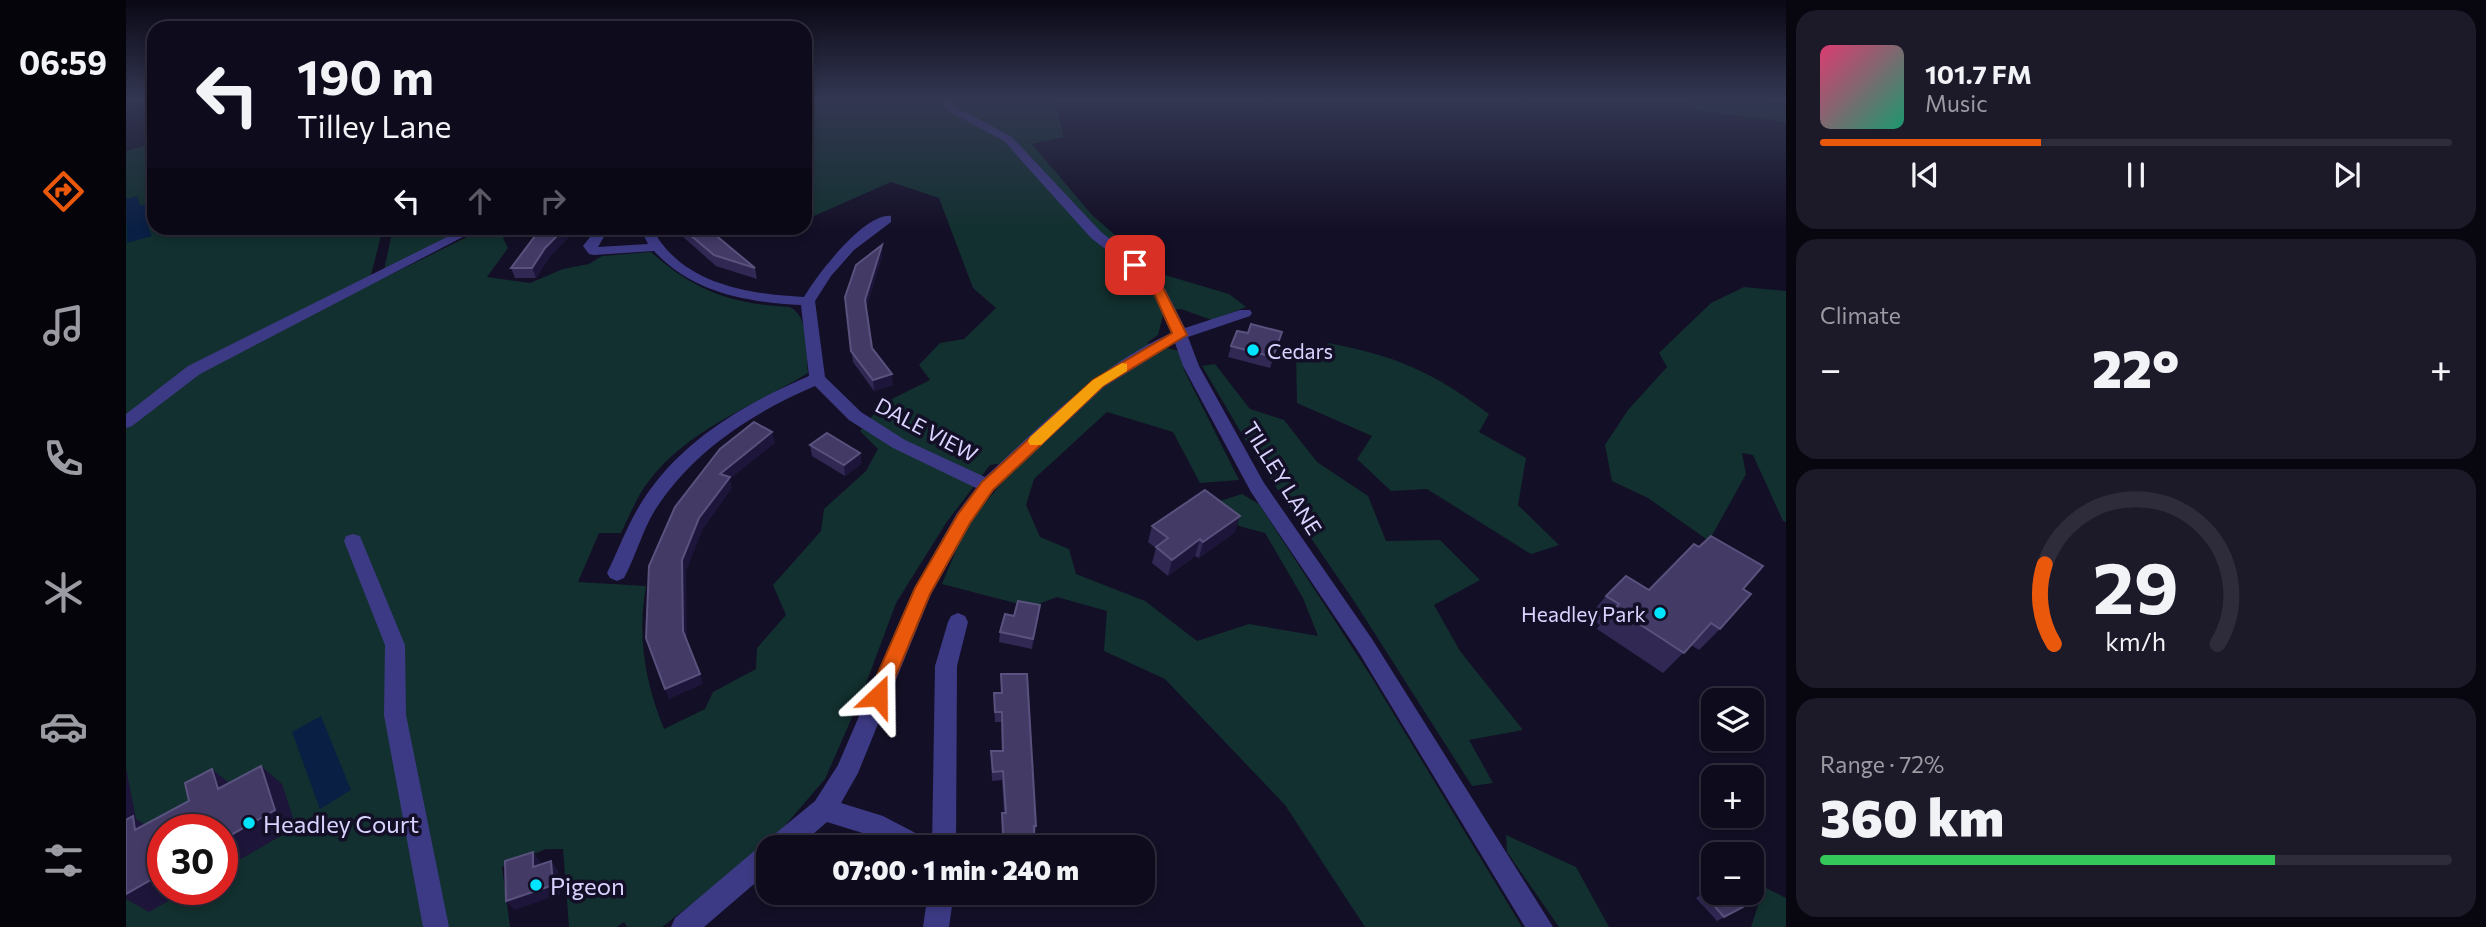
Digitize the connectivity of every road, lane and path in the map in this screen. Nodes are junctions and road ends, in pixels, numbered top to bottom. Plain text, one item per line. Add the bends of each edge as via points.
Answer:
1 (1012, 143) edge
2 (886, 219) dead end
3 (460, 235) edge
4 (598, 235) edge
5 (650, 235) edge
6 (657, 247) junction
7 (808, 301) junction
8 (1245, 313) dead end
9 (1180, 335) junction
10 (817, 379) junction
11 (126, 422) edge
12 (988, 486) junction
13 (353, 541) dead end
14 (617, 573) dead end
15 (958, 622) dead end
16 (824, 809) junction
17 (793, 835) edge
18 (893, 835) edge
19 (944, 835) edge
20 (756, 866) edge
21 (939, 905) edge
22 (436, 927) edge
23 (684, 927) edge
24 (936, 927) edge
25 (1540, 927) edge

1 - 9 street, TILLEY LANE via 1096,235 1154,280
2 - 7 street via 849,247
3 - 11 street via 194,370
4 - 6 street via 590,246 594,251
5 - 6 street
6 - 7 street via 677,266 733,294
7 - 10 street
8 - 9 street
9 - 12 street via 1098,383
9 - 25 street, TILLEY LANE via 1191,366 1257,487 1365,645
10 - 12 street, DALE VIEW via 855,416 899,444
10 - 14 street via 773,396 706,440 648,506
12 - 16 street via 964,518 922,593 846,773
13 - 22 street via 396,645 395,715
15 - 19 street via 946,666
16 - 17 street
16 - 18 street
20 - 23 street
21 - 24 street

